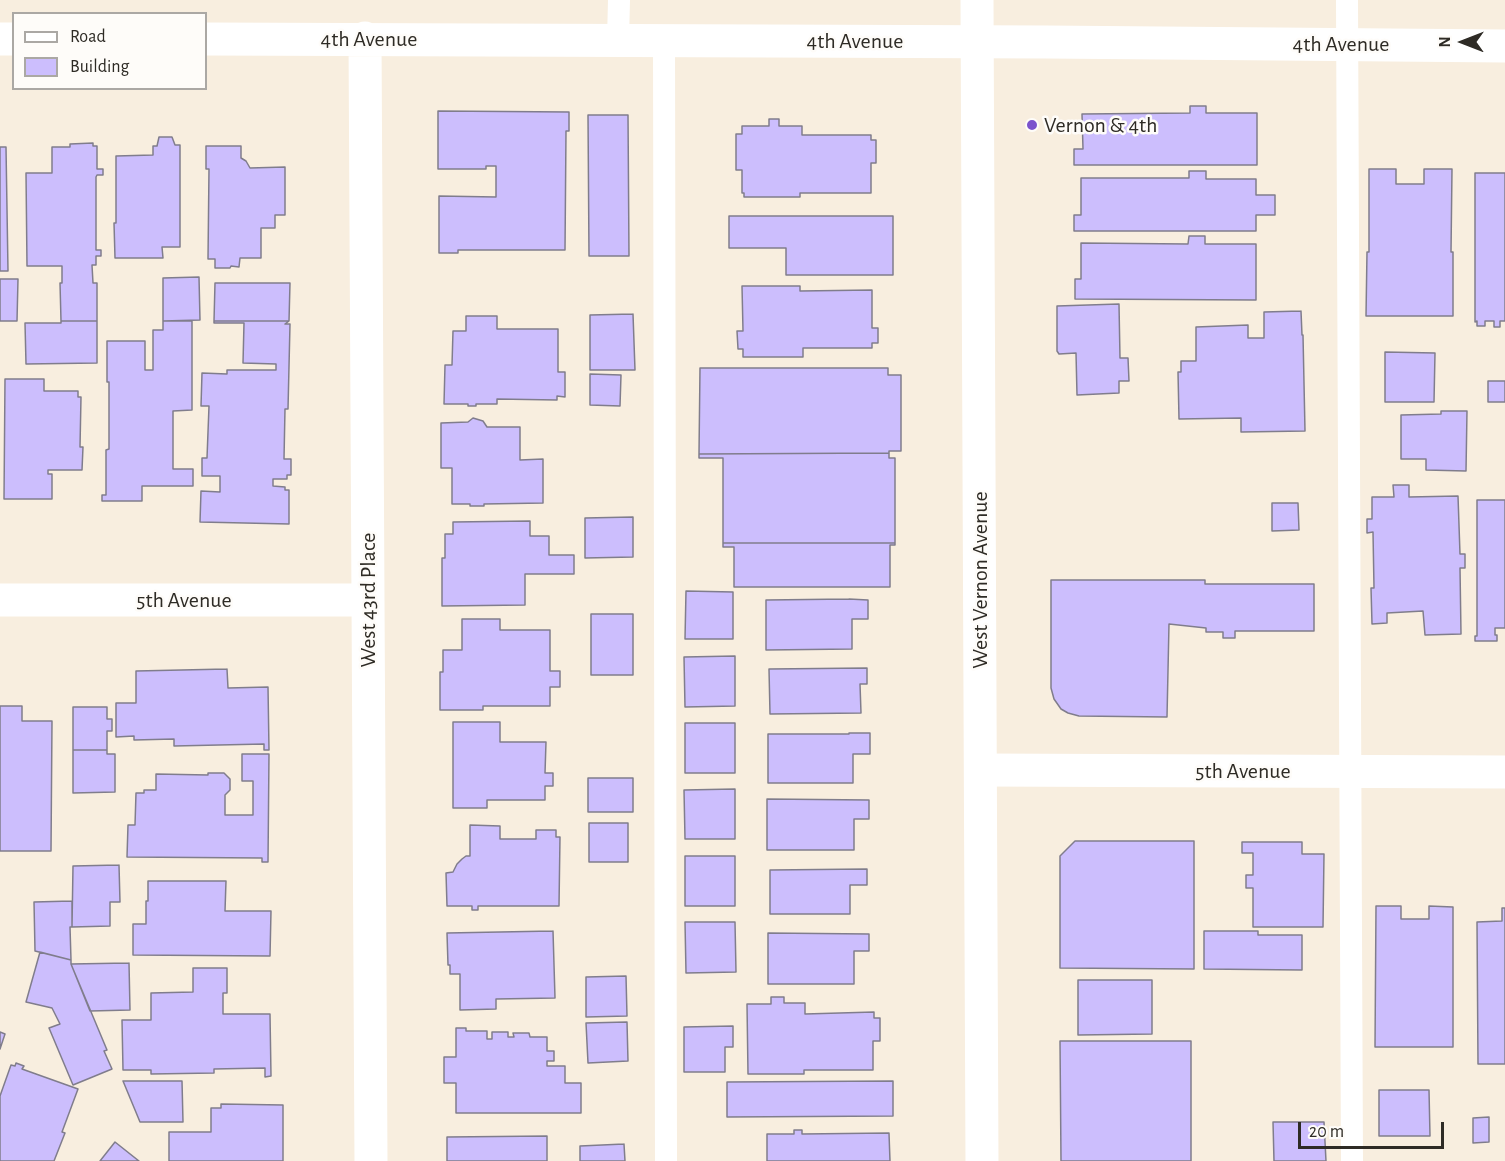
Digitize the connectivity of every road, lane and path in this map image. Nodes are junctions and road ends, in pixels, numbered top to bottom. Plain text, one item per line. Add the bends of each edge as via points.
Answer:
1 (618, 0) edge
2 (977, 0) edge
3 (1347, 0) edge
4 (365, 38) junction
5 (207, 39) edge
6 (618, 40) junction
7 (664, 41) junction
8 (978, 42) junction
9 (1347, 45) junction
10 (1505, 46) edge
11 (0, 600) edge
12 (368, 600) junction
13 (981, 770) junction
14 (1350, 771) junction
15 (1505, 772) edge
16 (371, 1161) edge
17 (666, 1161) edge
18 (982, 1161) edge
19 (1352, 1161) edge

1 - 6 lane
2 - 8 street, West Vernon Avenue
3 - 9 lane
4 - 5 street, 4th Avenue
4 - 6 street, 4th Avenue
4 - 12 street, West 43rd Place
6 - 7 street, 4th Avenue
7 - 8 street, 4th Avenue
7 - 17 lane
8 - 9 street, 4th Avenue
8 - 13 street, West Vernon Avenue
9 - 10 street, 4th Avenue
9 - 14 lane
11 - 12 street, 5th Avenue
12 - 16 street, West 43rd Place
13 - 14 street, 5th Avenue
13 - 18 street, West Vernon Avenue
14 - 15 street, 5th Avenue
14 - 19 lane

